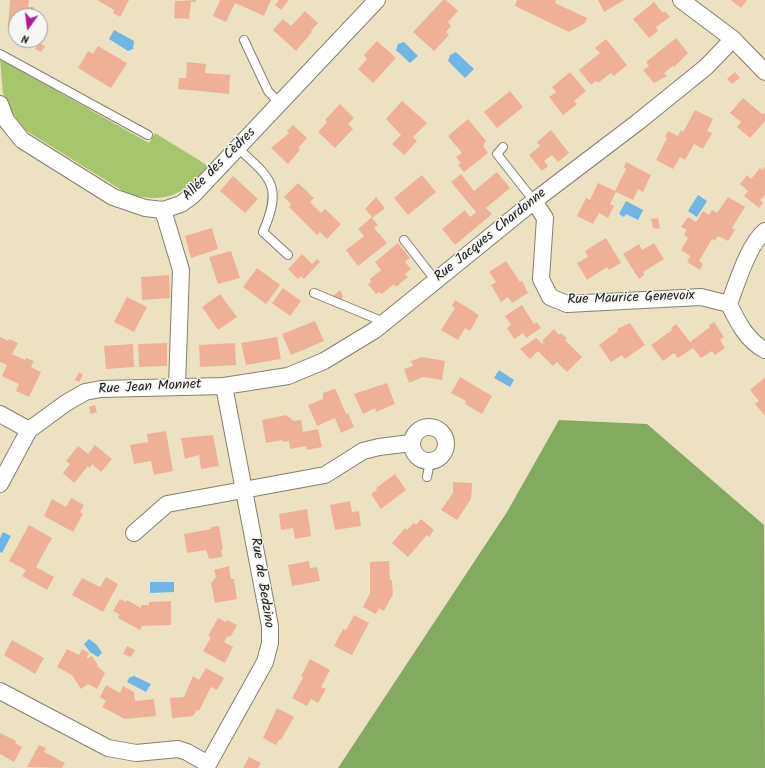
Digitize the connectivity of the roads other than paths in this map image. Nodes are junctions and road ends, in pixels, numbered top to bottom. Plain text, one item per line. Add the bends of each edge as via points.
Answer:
1 (681, 0) edge
2 (374, 1) edge
3 (733, 39) junction
4 (244, 40) dead end
5 (0, 54) edge
6 (765, 72) edge
7 (0, 104) edge
8 (280, 104) junction
9 (148, 135) dead end
10 (503, 147) dead end
11 (238, 148) junction
12 (534, 201) junction
13 (163, 210) junction
14 (765, 231) edge
15 (404, 240) dead end
16 (288, 254) dead end
17 (436, 281) junction
18 (314, 293) dead end
19 (729, 304) junction
20 (384, 322) junction
21 (765, 350) edge
22 (177, 386) junction
23 (224, 386) junction
24 (0, 414) edge
25 (29, 430) junction
26 (411, 443) junction
27 (0, 484) edge
28 (245, 491) junction
29 (134, 533) dead end
30 (0, 691) edge
31 (207, 766) edge

1 - 3 street
2 - 8 street, Allée des Cèdres
3 - 6 street
3 - 12 street, Rue Jacques Chardonne via 706,68
4 - 8 lane via 268,91
5 - 9 lane
7 - 13 street, Allée des Cèdres via 6,120 22,140 113,197 145,208
8 - 11 street, Allée des Cèdres
10 - 12 lane via 497,154
11 - 13 street, Allée des Cèdres via 193,195 181,204
11 - 16 lane via 269,178 274,195 263,232
12 - 17 street, Rue Jacques Chardonne
12 - 19 street, Rue Maurice Genevoix via 545,218 541,279 550,297 567,304 701,297
13 - 22 street via 181,270
14 - 19 street via 759,236 743,268
15 - 17 lane
17 - 20 street, Rue Jacques Chardonne
18 - 20 lane
19 - 21 street via 736,320 755,345
20 - 23 street, Rue Jacques Chardonne via 368,335 324,361 288,376
22 - 23 street, Rue Jean Monnet
22 - 25 street, Rue Jean Monnet via 85,392
23 - 28 street, Rue de Bedzino
24 - 25 street
25 - 27 street, Rue Jean Monnet
26 - 26 street via 414,434 423,427 440,430 446,440 444,452 429,469 412,449
26 - 28 street via 363,452 325,476
28 - 29 street via 167,504
28 - 31 street, Rue de Bedzino via 266,605 270,643 265,662
30 - 31 street via 108,748 136,753 178,749

